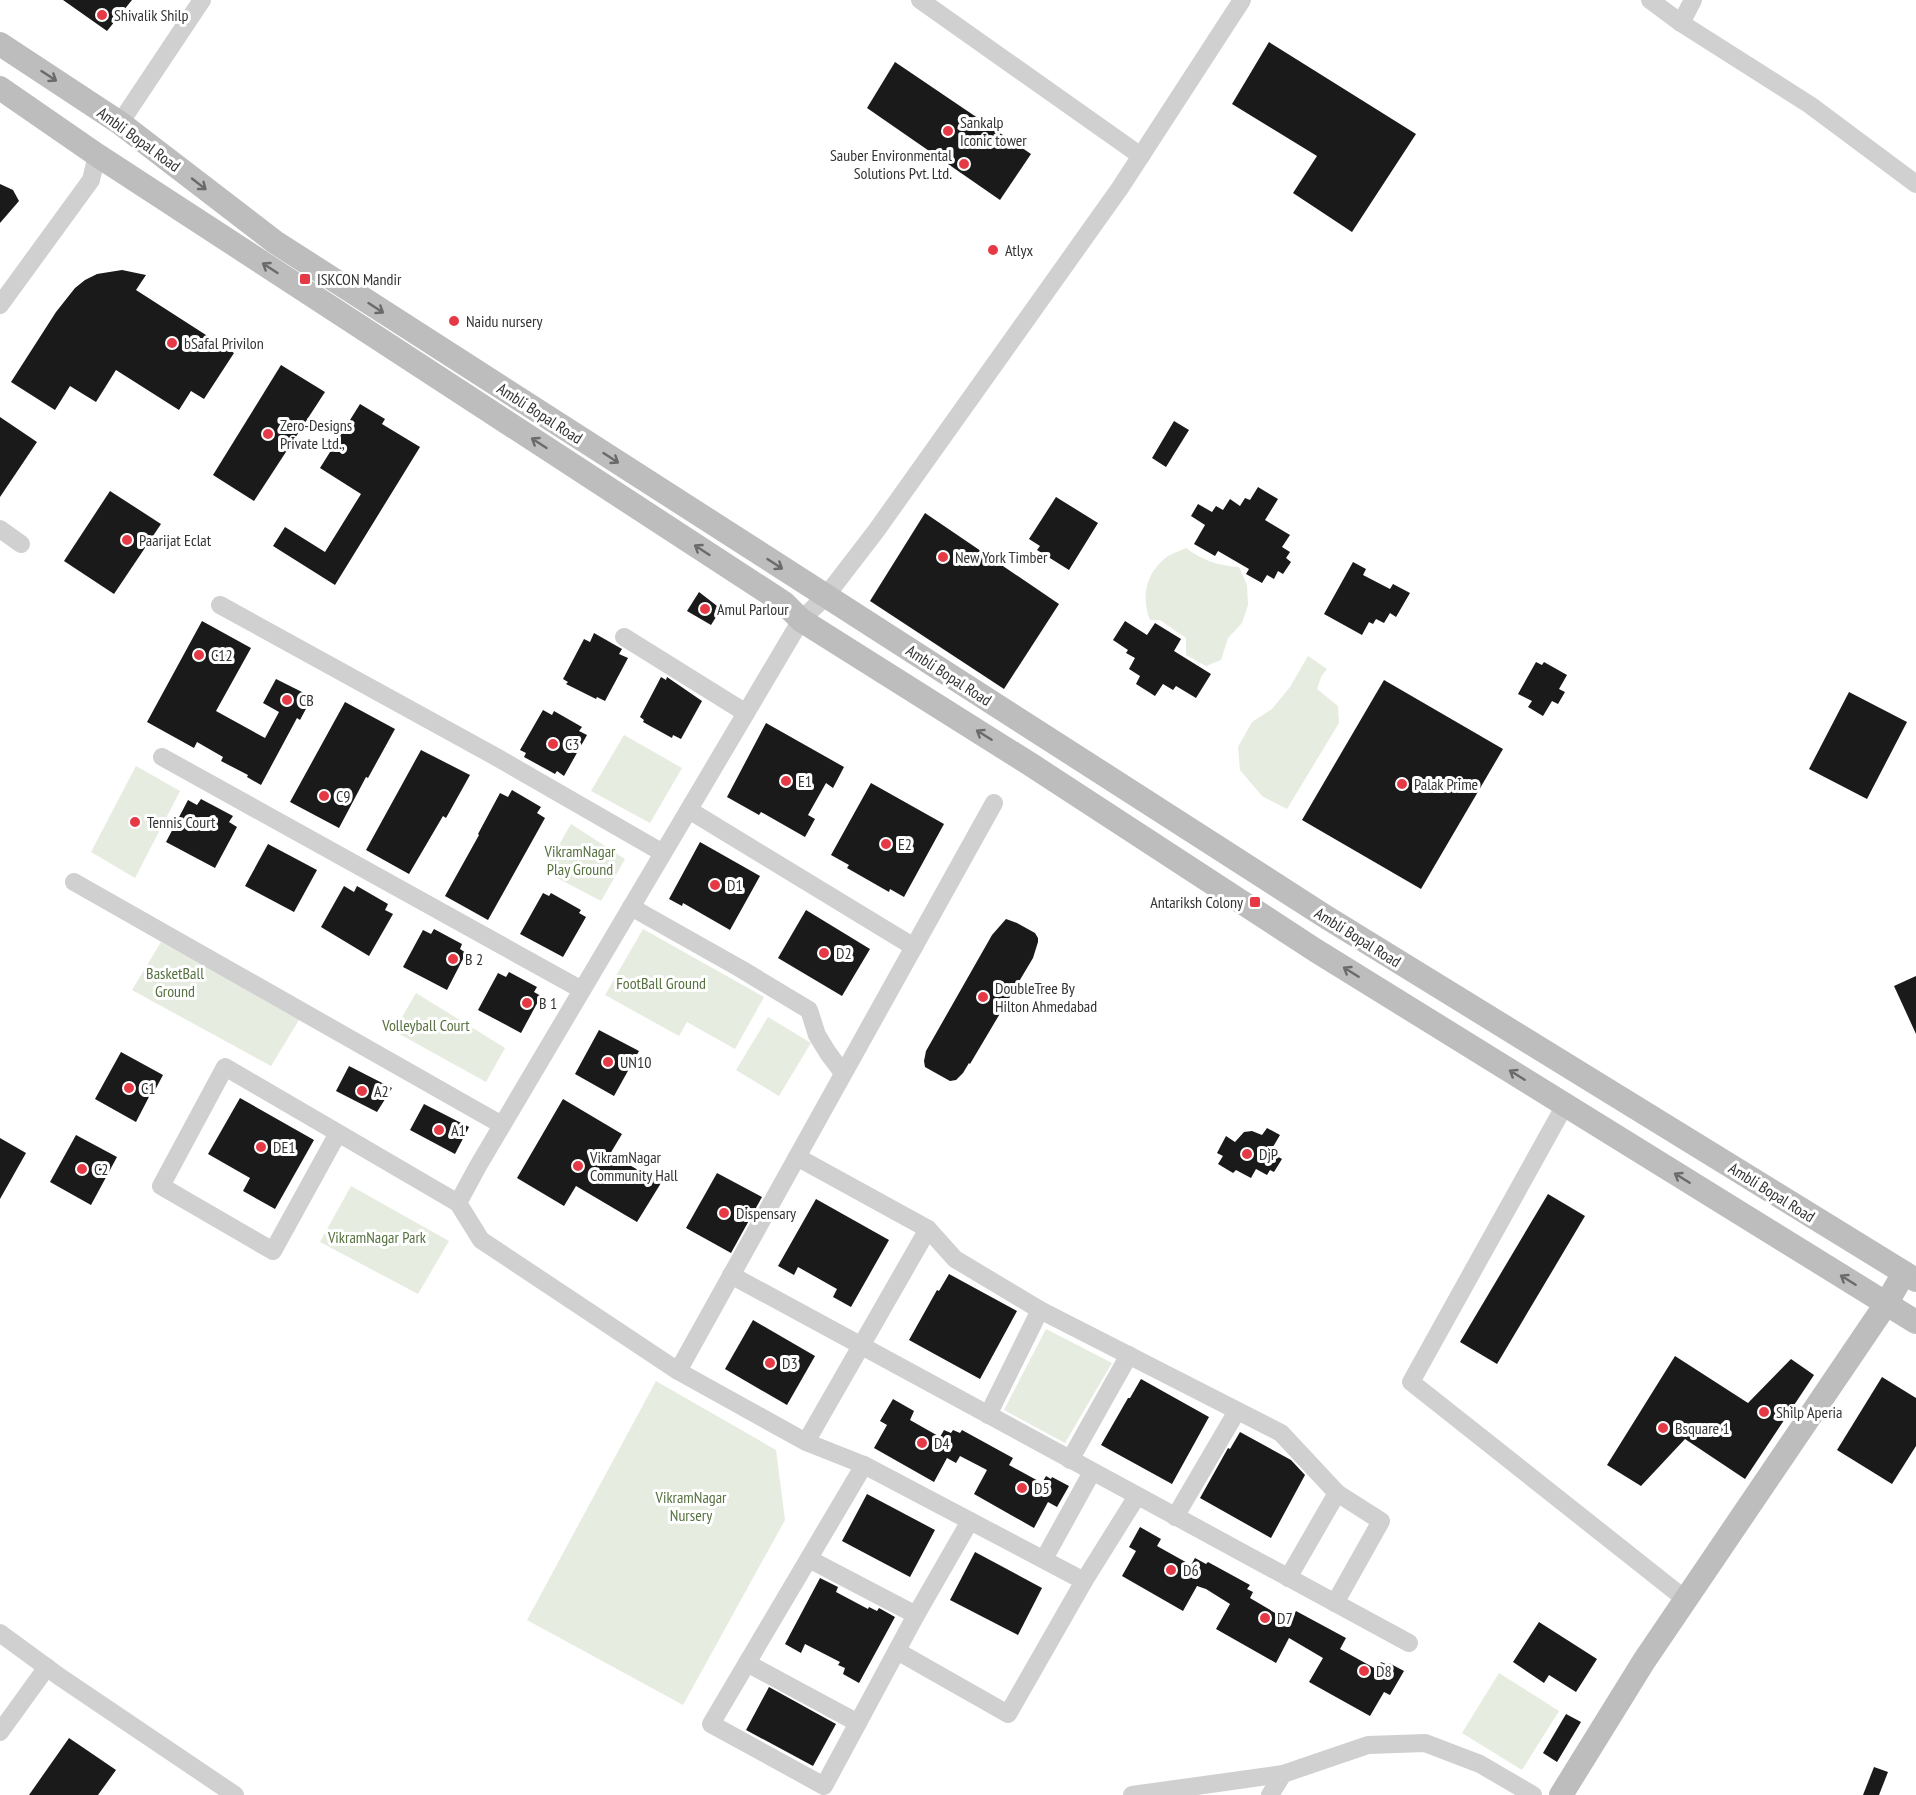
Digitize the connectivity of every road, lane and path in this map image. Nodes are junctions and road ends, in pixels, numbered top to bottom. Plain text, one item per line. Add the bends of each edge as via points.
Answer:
1 (202, 0) edge
2 (920, 0) edge
3 (1242, 0) edge
4 (1650, 0) edge
5 (1693, 0) edge
6 (1681, 23) junction
7 (0, 44) edge
8 (0, 88) edge
9 (120, 123) junction
10 (97, 155) junction
11 (1141, 156) junction
12 (1916, 184) edge
13 (0, 305) edge
14 (0, 529) edge
15 (21, 544) dead end
16 (826, 596) junction
17 (220, 605) dead end
18 (801, 620) junction
19 (624, 637) dead end
20 (746, 713) junction
21 (162, 757) dead end
22 (994, 803) dead end
23 (689, 810) junction
24 (663, 853) junction
25 (74, 882) dead end
26 (631, 907) junction
27 (914, 947) junction
28 (582, 990) junction
29 (843, 1073) junction
30 (1565, 1105) junction
31 (502, 1125) junction
32 (338, 1133) junction
33 (797, 1157) junction
34 (458, 1203) junction
35 (928, 1229) junction
36 (731, 1275) junction
37 (1910, 1276) edge
38 (1886, 1304) junction
39 (1040, 1310) junction
40 (1916, 1322) edge
41 (861, 1347) junction
42 (1129, 1355) junction
43 (678, 1371) junction
44 (1237, 1411) junction
45 (988, 1415) junction
46 (806, 1443) junction
47 (1070, 1460) junction
48 (864, 1465) junction
49 (1092, 1472) junction
50 (1337, 1493) junction
51 (1137, 1496) junction
52 (1175, 1517) junction
53 (970, 1521) junction
54 (809, 1559) junction
55 (1044, 1559) junction
56 (1288, 1578) junction
57 (1084, 1581) junction
58 (1685, 1599) junction
59 (1335, 1603) junction
60 (916, 1615) junction
61 (0, 1633) edge
62 (1409, 1643) dead end
63 (897, 1651) junction
64 (747, 1663) junction
65 (46, 1667) junction
66 (858, 1723) junction
67 (0, 1732) edge
68 (1283, 1774) junction
69 (235, 1795) edge
70 (1132, 1795) edge
71 (1270, 1795) edge
72 (1533, 1795) edge
73 (1561, 1795) edge

1 - 9 street
2 - 11 street
3 - 11 street
4 - 6 street
5 - 6 street
6 - 12 street via 1810,105
7 -> 9 street, Ambli Bopal Road
8 - 10 street, Ambli Bopal Road
9 -> 16 street, Ambli Bopal Road via 274,242
10 - 13 street via 91,180
18 -> 10 street, Ambli Bopal Road via 784,603
11 - 16 street
14 - 15 street
16 - 18 street
16 - 37 street, Ambli Bopal Road via 1326,917
17 - 24 street
18 - 20 street
30 -> 18 street, Ambli Bopal Road via 1315,950
19 - 20 street
20 - 23 street
21 - 28 street
22 - 27 street
23 - 24 street
23 - 27 street
24 - 26 street
25 - 31 street
26 - 28 street
26 - 29 street via 809,1010 817,1035
27 - 29 street
28 - 31 street
29 - 33 street
38 -> 30 street, Ambli Bopal Road
30 - 58 street via 1411,1382
31 - 34 street
32 - 32 street via 225,1067 161,1186 273,1251
32 - 34 street
33 - 35 street
33 - 36 street
34 - 43 street via 481,1240
35 - 39 street via 955,1259
35 - 41 street
36 - 41 street
36 - 43 street
37 - 38 street
38 - 40 street, Ambli Bopal Road
38 - 58 street
39 - 42 street
39 - 45 street
41 - 45 street
41 - 46 street
42 - 44 street
42 - 47 street
43 - 46 street
44 - 50 street via 1281,1433
44 - 52 street
45 - 47 street
46 - 48 street
47 - 49 street
48 - 53 street
48 - 54 street
49 - 51 street
49 - 55 street
50 - 56 street
50 - 59 street via 1381,1521
51 - 52 street
51 - 57 street
52 - 56 street
53 - 55 street
53 - 60 street
54 - 60 street
54 - 64 street
55 - 57 street
56 - 59 street
57 - 63 street via 1008,1714
58 - 73 street
59 - 62 street
60 - 63 street
61 - 65 street
63 - 66 street
64 - 66 street
64 - 66 street via 711,1724 824,1786
65 - 67 street
65 - 69 street
68 - 70 street
68 - 71 street
68 - 72 street via 1368,1745 1425,1743 1479,1764

